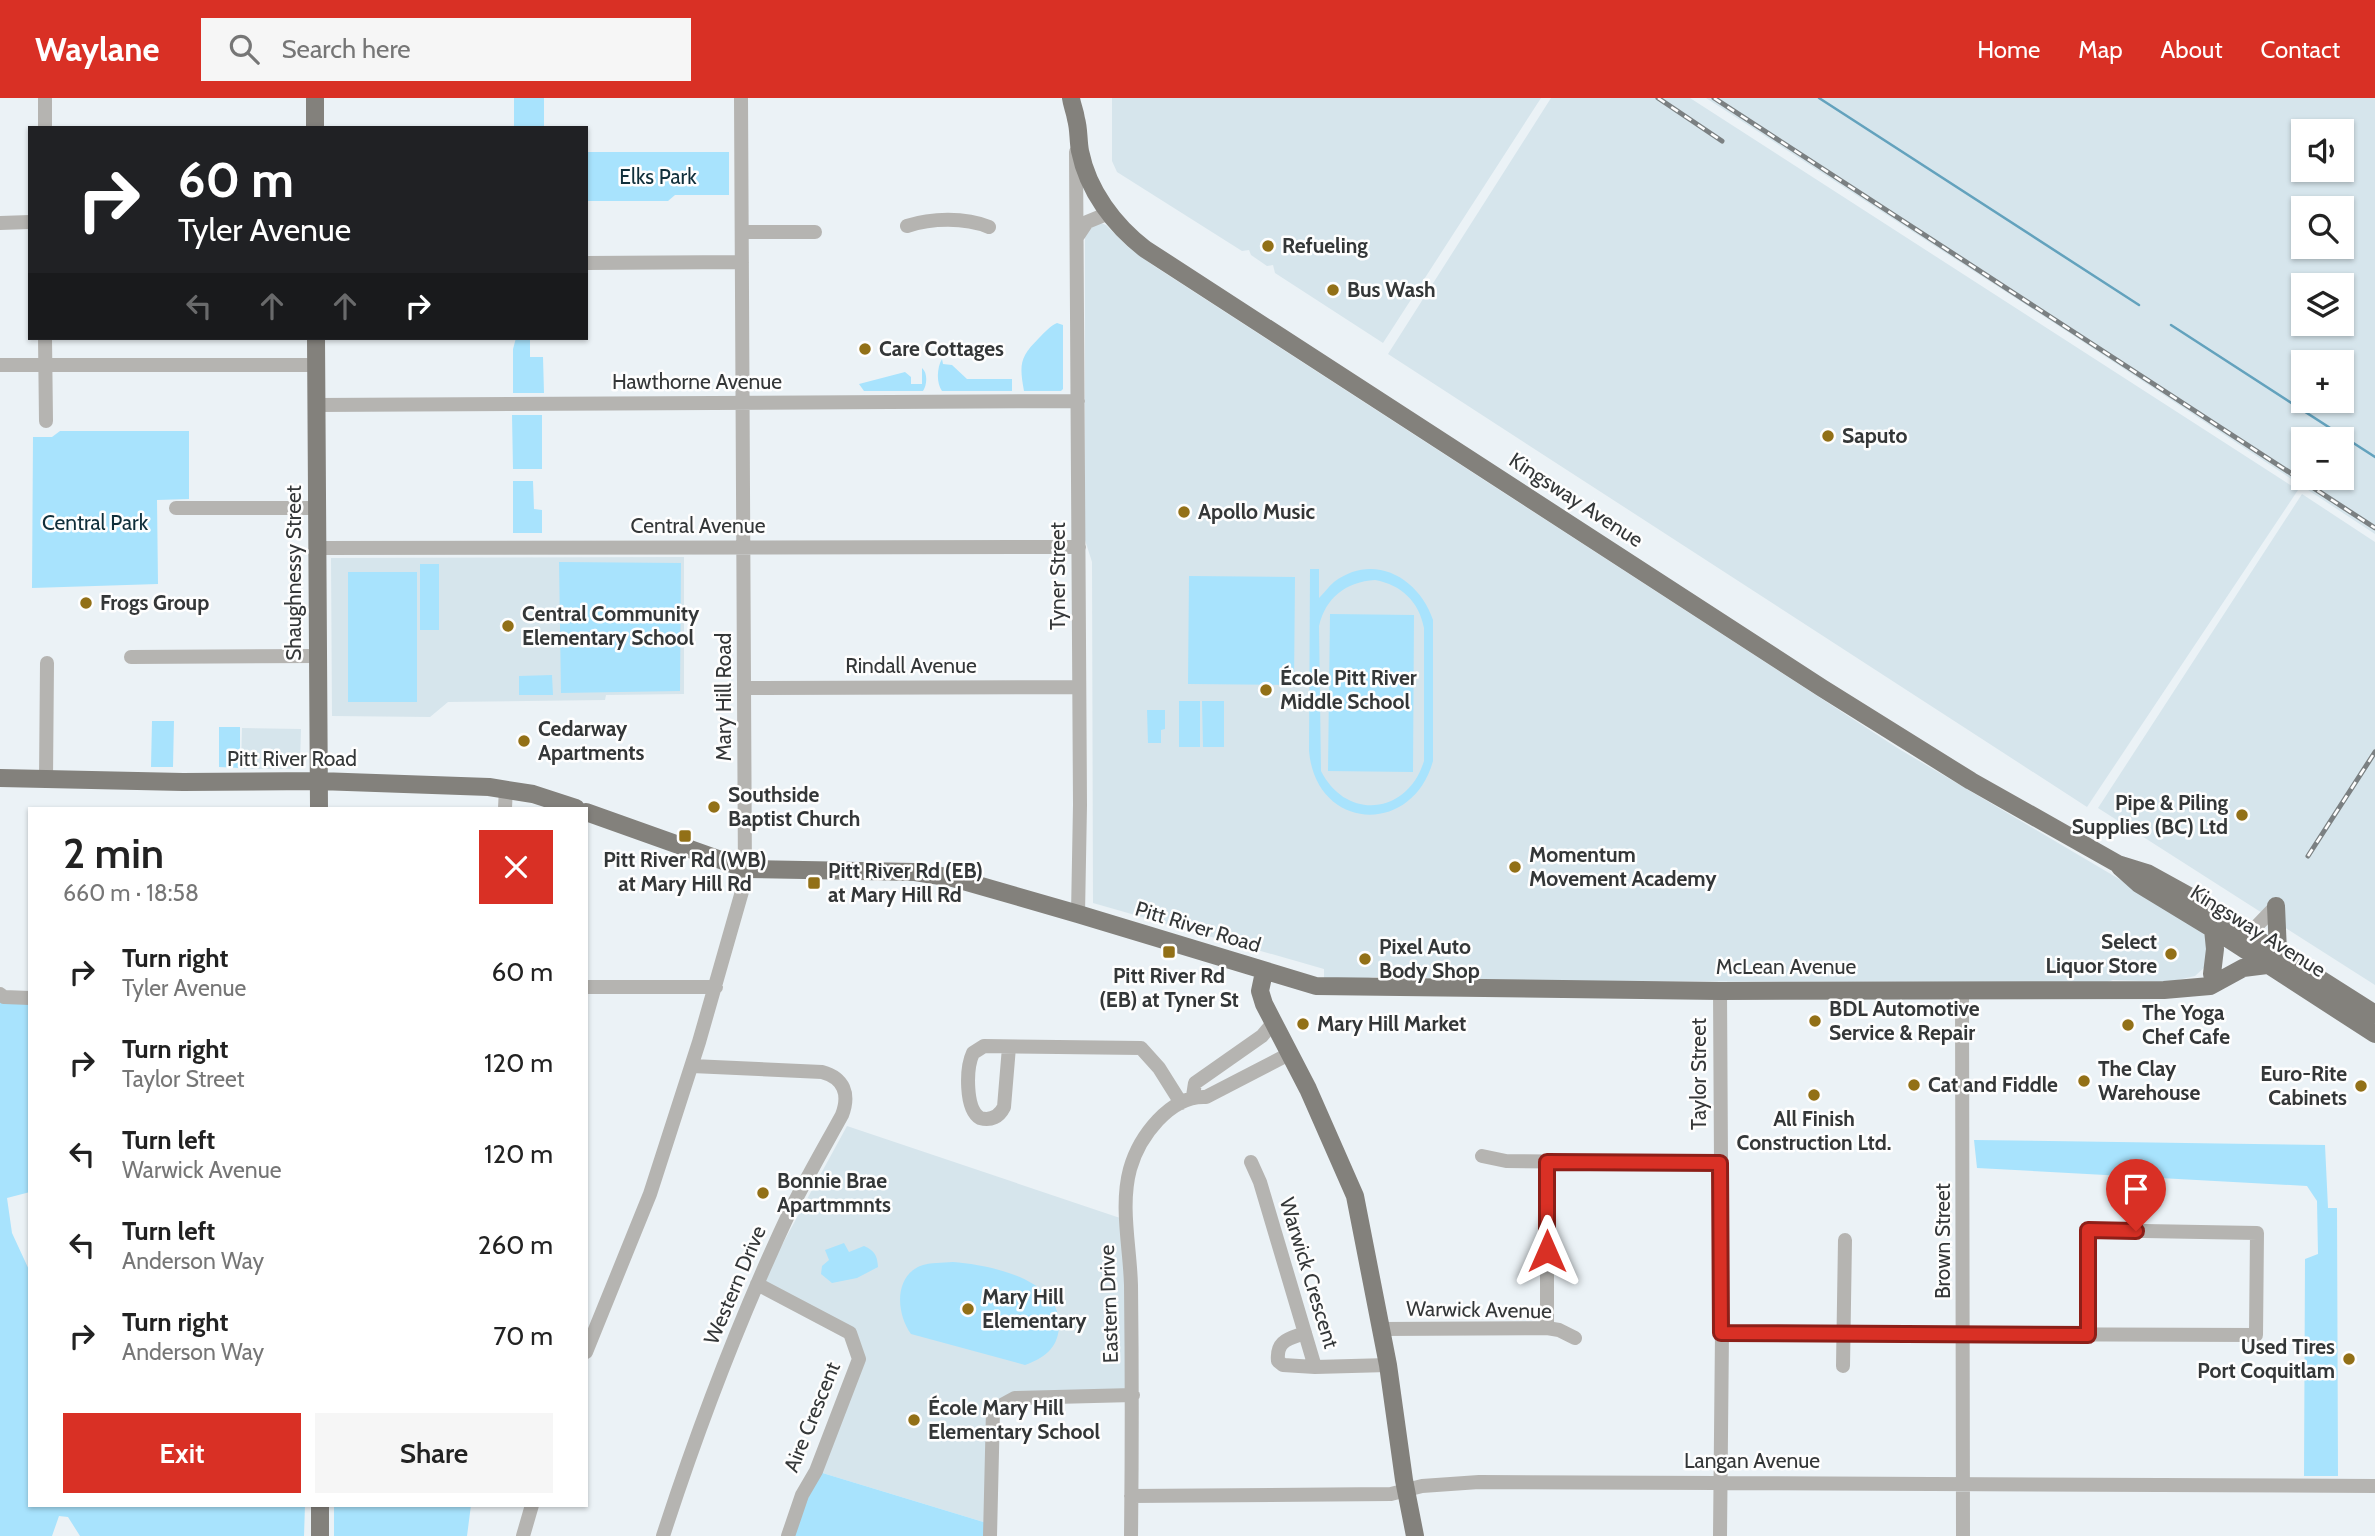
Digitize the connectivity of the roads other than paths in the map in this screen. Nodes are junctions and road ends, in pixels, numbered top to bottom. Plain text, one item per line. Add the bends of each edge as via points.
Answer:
1 (45, 98) edge
2 (315, 98) edge
3 (741, 98) edge
4 (1076, 104) edge
5 (45, 126) edge
6 (315, 126) edge
7 (1109, 213) junction
8 (28, 222) edge
9 (0, 223) edge
10 (907, 226) dead end
11 (989, 227) dead end
12 (742, 232) junction
13 (815, 232) dead end
14 (1076, 239) junction
15 (743, 262) junction
16 (588, 263) edge
17 (45, 340) edge
18 (316, 340) edge
19 (0, 365) edge
20 (46, 365) junction
21 (316, 365) junction
22 (1078, 401) junction
23 (743, 402) junction
24 (316, 405) junction
25 (46, 421) dead end
26 (176, 508) dead end
27 (317, 508) junction
28 (1079, 547) junction
29 (317, 548) junction
30 (744, 548) junction
31 (317, 656) junction
32 (131, 657) dead end
33 (47, 663) dead end
34 (1078, 687) junction
35 (745, 688) junction
36 (1, 779) edge
37 (46, 779) junction
38 (319, 781) junction
39 (506, 788) junction
40 (319, 807) edge
41 (505, 807) edge
42 (573, 807) edge
43 (588, 813) edge
44 (2118, 864) junction
45 (747, 869) junction
46 (2276, 906) joint
47 (1078, 914) junction
48 (2213, 929) junction
49 (2245, 940) junction
50 (2273, 958) junction
51 (1264, 972) junction
52 (2212, 974) junction
53 (588, 987) edge
54 (716, 987) junction
55 (1962, 989) junction
56 (2191, 989) junction
57 (1720, 991) junction
58 (0, 994) edge
59 (28, 998) edge
60 (2375, 1014) edge
61 (1273, 1023) junction
62 (2375, 1034) edge
63 (1009, 1047) junction
64 (1289, 1054) junction
65 (692, 1066) junction
66 (1187, 1099) junction
67 (1482, 1156) dead end
68 (1251, 1162) dead end
69 (1547, 1162) junction
70 (1720, 1163) junction
71 (1845, 1240) dead end
72 (757, 1284) junction
73 (1546, 1328) junction
74 (1381, 1329) junction
75 (1844, 1332) junction
76 (1965, 1332) junction
77 (1721, 1333) junction
78 (1305, 1334) junction
79 (2088, 1335) junction
80 (1575, 1338) dead end
81 (588, 1347) edge
82 (1388, 1365) junction
83 (1843, 1366) dead end
84 (1315, 1367) junction
85 (1133, 1395) junction
86 (1720, 1482) junction
87 (1962, 1483) junction
88 (2375, 1486) edge
89 (1406, 1491) junction
90 (1131, 1496) junction
91 (320, 1507) edge
92 (531, 1507) edge
93 (320, 1536) edge
94 (523, 1536) edge
95 (663, 1536) edge
96 (788, 1536) edge
97 (990, 1536) edge
98 (1131, 1536) edge
99 (1415, 1536) edge
100 (1720, 1536) edge
101 (1963, 1536) edge

1 - 5 street
2 - 6 main road
3 - 12 street, Mary Hill Road
4 - 7 main road, Kingsway Avenue via 1086,171
4 - 14 street, Tyner Street
7 - 14 street via 1087,222
7 - 44 main road, Kingsway Avenue via 1146,249 1822,688 1971,781
8 - 9 street
10 - 11 street via 957,221
12 - 13 street
12 - 15 street, Mary Hill Road
14 - 22 street, Tyner Street
15 - 16 street
15 - 23 street, Mary Hill Road
17 - 20 street
18 - 21 main road, Shaughnessy Street
19 - 20 street
20 - 21 street
20 - 25 street
21 - 24 main road, Shaughnessy Street
22 - 23 street, Hawthorne Avenue
22 - 28 street, Tyner Street
23 - 24 street, Hawthorne Avenue
23 - 30 street, Mary Hill Road
24 - 27 main road, Shaughnessy Street
26 - 27 street
27 - 29 main road, Shaughnessy Street
28 - 30 street, Central Avenue
28 - 34 street, Tyner Street
29 - 30 street, Central Avenue
29 - 31 main road, Shaughnessy Street
30 - 35 street, Mary Hill Road
31 - 32 street
31 - 38 main road, Shaughnessy Street
33 - 37 street
34 - 35 street, Rindall Avenue
34 - 47 street, Tyner Street
35 - 45 street, Mary Hill Road
36 - 37 main road, Pitt River Road
37 - 38 main road, Pitt River Road
38 - 39 main road, Pitt River Road
38 - 40 main road, Shaughnessy Street
39 - 41 street
39 - 42 main road, Pitt River Road
43 - 45 main road, Pitt River Road
44 - 48 main road, Kingsway Avenue via 2139,884
44 - 49 main road, Kingsway Avenue via 2147,873
45 - 47 main road, Pitt River Road via 933,874
45 - 54 street, Mary Hill Road
46 - 49 street
46 - 50 main road
47 - 51 main road, Pitt River Road
48 - 49 main road, Kingsway Avenue
48 - 52 main road
49 - 50 main road, Kingsway Avenue
49 - 52 main road
50 - 56 main road, McLean Avenue via 2210,986
50 - 60 main road, Kingsway Avenue
50 - 62 main road, Kingsway Avenue
51 - 57 main road, McLean Avenue via 1338,988
51 - 61 main road, Pitt River Road via 1261,994
52 - 56 main road
53 - 54 street
54 - 65 street, Mary Hill Road
55 - 56 main road, McLean Avenue
55 - 57 main road, McLean Avenue
55 - 76 street, Brown Street
57 - 70 street, Taylor Street
58 - 59 street
61 - 64 main road, Pitt River Road
61 - 66 street, Eastern Drive via 1262,1036 1195,1083
63 - 63 street via 1004,1107 993,1118 980,1118 969,1101 970,1058 984,1046
63 - 66 street via 1141,1048
64 - 66 street, Eastern Drive via 1206,1097
64 - 74 main road, Pitt River Road via 1355,1196
65 - 72 street, Western Drive via 822,1072 835,1077 845,1090 842,1115
65 - 81 street, Mary Hill Road via 650,1194
66 - 85 street, Eastern Drive via 1143,1138 1128,1176
67 - 69 street
68 - 78 street, Warwick Crescent
69 - 70 street
69 - 73 street
70 - 77 street, Taylor Street
71 - 75 street
72 - 95 street, Western Drive via 695,1437
72 - 96 street, Aire Crescent via 850,1333 859,1359
73 - 74 street, Warwick Avenue
73 - 80 street, Warwick Avenue
74 - 82 main road, Pitt River Road
75 - 76 street
75 - 77 street
75 - 83 street
76 - 79 street
76 - 87 street, Brown Street
77 - 86 street, Taylor Street
78 - 84 street, Warwick Crescent
78 - 84 street via 1282,1342 1278,1361
79 - 79 street via 2088,1230 2257,1233 2256,1335
82 - 84 street, Warwick Crescent
82 - 89 main road, Pitt River Road
85 - 90 street, Eastern Drive
85 - 97 street via 1015,1398 993,1410
86 - 87 street, Langan Avenue
86 - 89 street, Langan Avenue via 1479,1482
86 - 100 street, Taylor Street
87 - 88 street, Langan Avenue
87 - 101 street, Brown Street
89 - 90 street, Langan Avenue via 1337,1496
89 - 99 main road, Pitt River Road
90 - 98 street, Eastern Drive
91 - 93 main road
92 - 94 street

